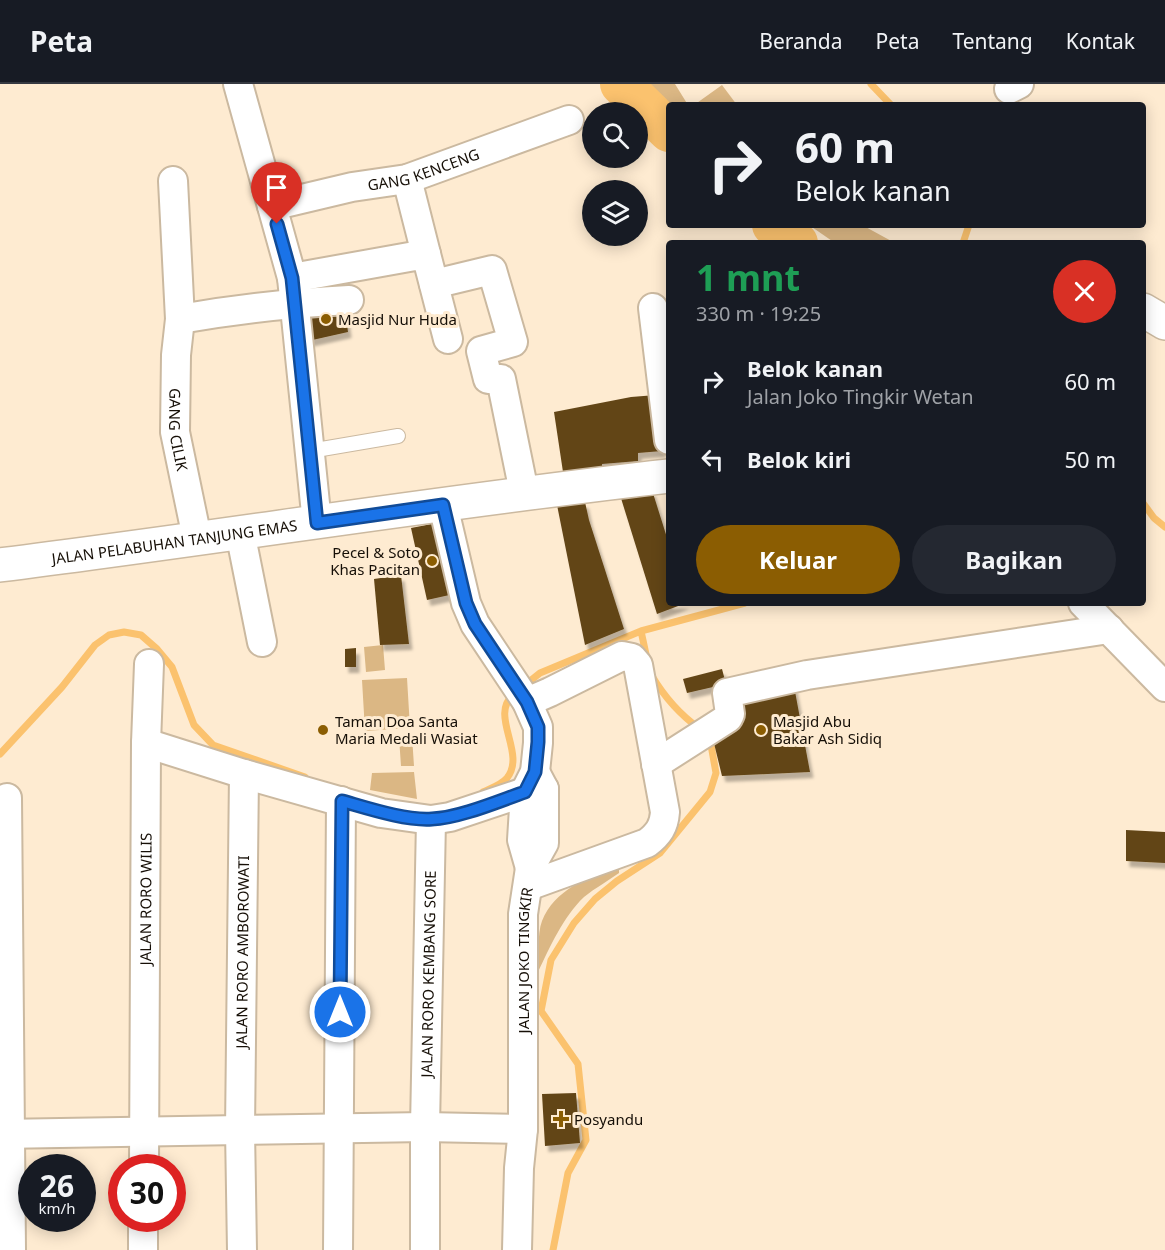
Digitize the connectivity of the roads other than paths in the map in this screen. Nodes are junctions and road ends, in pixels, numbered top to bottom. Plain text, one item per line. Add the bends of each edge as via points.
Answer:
1 (238, 84) edge
2 (570, 120) dead end
3 (407, 179) junction
4 (173, 181) dead end
5 (272, 206) junction
6 (426, 254) junction
7 (434, 284) junction
8 (294, 291) junction
9 (350, 300) dead end
10 (653, 308) dead end
11 (1146, 312) edge
12 (180, 319) junction
13 (1165, 323) edge
14 (448, 339) dead end
15 (666, 415) edge
16 (398, 436) dead end
17 (310, 451) junction
18 (666, 476) edge
19 (524, 492) junction
20 (443, 505) junction
21 (317, 523) junction
22 (240, 532) junction
23 (197, 538) junction
24 (0, 565) edge
25 (1086, 606) edge
26 (1109, 629) junction
27 (262, 642) dead end
28 (149, 664) dead end
29 (1165, 687) edge
30 (525, 699) junction
31 (146, 743) junction
32 (656, 764) junction
33 (244, 774) junction
34 (535, 785) junction
35 (7, 798) dead end
36 (342, 801) junction
37 (431, 820) junction
38 (529, 877) junction
39 (524, 1053) junction
40 (425, 1127) junction
41 (339, 1129) junction
42 (523, 1129) junction
43 (240, 1130) junction
44 (144, 1132) junction
45 (5, 1134) edge
46 (144, 1154) edge
47 (519, 1168) junction
48 (143, 1232) edge
49 (11, 1250) edge
50 (143, 1250) edge
51 (242, 1250) edge
52 (338, 1250) edge
53 (425, 1250) edge
54 (517, 1250) edge

1 - 5 street
2 - 3 street, GANG KENCENG
3 - 5 street, GANG KENCENG
3 - 6 street
4 - 12 street, GANG CILIK
5 - 8 street
6 - 7 street
6 - 8 street
7 - 14 street
7 - 19 street via 492,270 513,342 481,351 488,379 501,379
8 - 9 street
8 - 12 street
8 - 17 street
10 - 15 street
11 - 13 main road
12 - 23 street, GANG CILIK via 175,432
16 - 17 lane
17 - 21 street
18 - 19 main road, JALAN PELABUHAN TANJUNG EMAS
19 - 20 main road, JALAN PELABUHAN TANJUNG EMAS
20 - 21 main road, JALAN PELABUHAN TANJUNG EMAS
20 - 30 street, JALAN JOKO TINGKIR via 466,603 475,624
21 - 22 main road, JALAN PELABUHAN TANJUNG EMAS
22 - 23 main road, JALAN PELABUHAN TANJUNG EMAS
22 - 27 street
23 - 24 main road, JALAN PELABUHAN TANJUNG EMAS
25 - 26 street
26 - 29 street
26 - 32 street via 807,675 727,693 730,714 709,732
28 - 31 street, JALAN RORO WILIS
30 - 32 street via 550,692 622,656 632,658 638,665
30 - 34 street, JALAN JOKO TINGKIR via 538,727
31 - 33 street
31 - 44 street, JALAN RORO WILIS
32 - 38 street via 664,825 655,837 647,843
33 - 36 street
33 - 43 street, JALAN RORO AMBOROWATI
34 - 37 street via 450,817
34 - 38 street, JALAN JOKO TINGKIR via 522,840
35 - 45 street
36 - 37 street via 381,813
36 - 41 street
37 - 40 street, JALAN RORO KEMBANG SORE
38 - 39 street, JALAN JOKO TINGKIR via 523,914
39 - 42 street, JALAN JOKO TINGKIR
39 - 47 street, JALAN JOKO TINGKIR via 536,1091 536,1147
40 - 41 street
40 - 42 street
40 - 53 street, JALAN RORO KEMBANG SORE
41 - 43 street
41 - 52 street
42 - 47 street, JALAN JOKO TINGKIR
43 - 44 street
43 - 51 street, JALAN RORO AMBOROWATI
44 - 45 street
44 - 46 street, JALAN RORO WILIS
45 - 49 street
47 - 54 street
48 - 50 street

